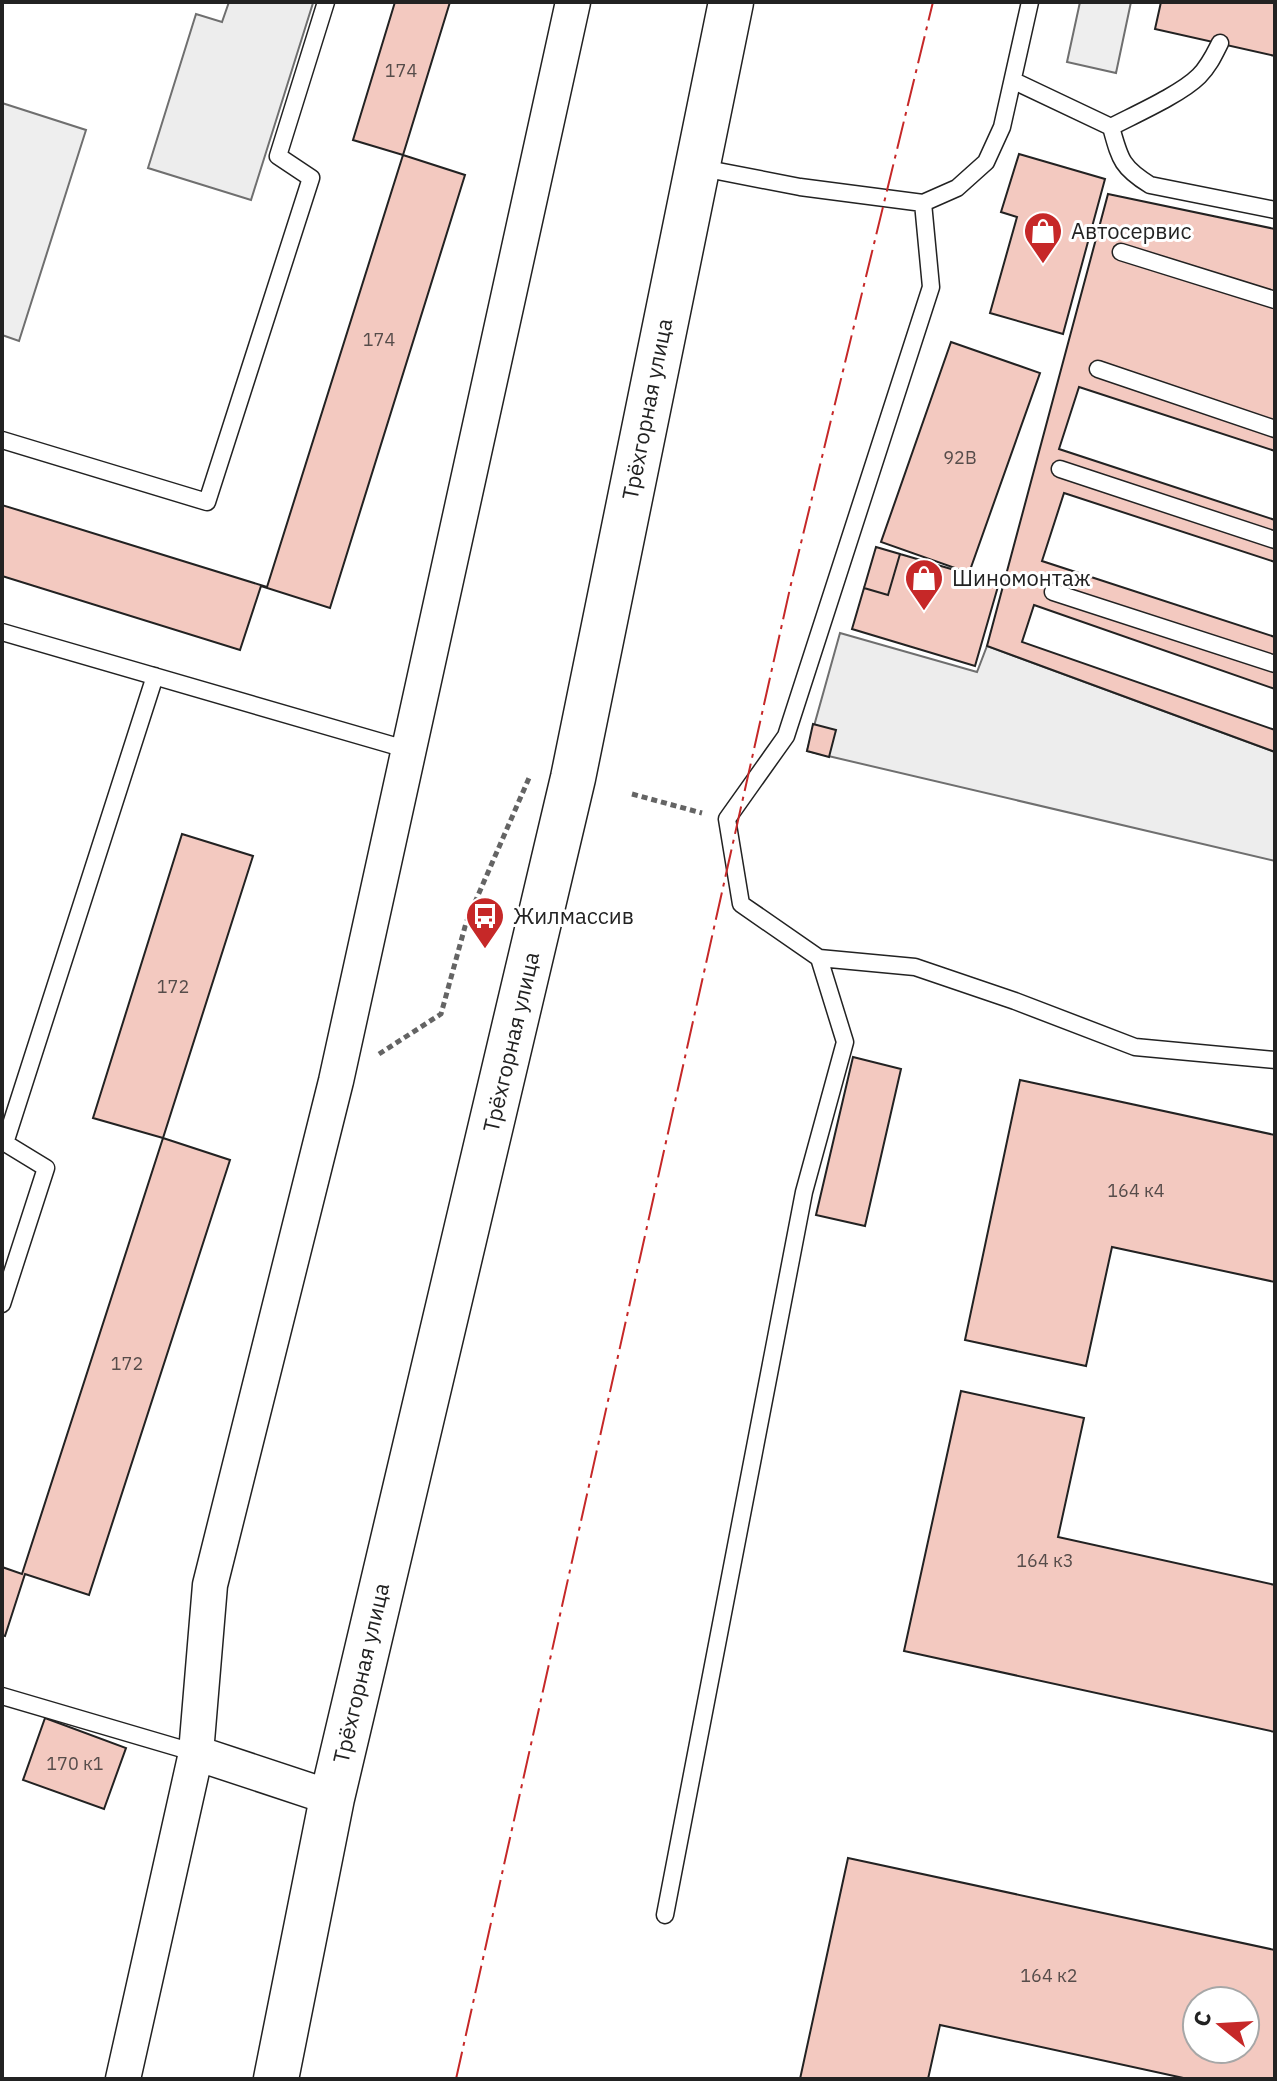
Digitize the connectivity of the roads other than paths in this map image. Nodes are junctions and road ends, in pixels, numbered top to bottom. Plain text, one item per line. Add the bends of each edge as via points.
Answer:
1 (326, 2) edge
2 (573, 2) edge
3 (731, 2) edge
4 (1030, 2) edge
5 (1220, 43) dead end
6 (1014, 81) junction
7 (1111, 127) junction
8 (696, 167) junction
9 (923, 203) junction
10 (1275, 210) edge
11 (1121, 252) dead end
12 (1275, 300) edge
13 (1098, 369) dead end
14 (1275, 429) edge
15 (2, 440) edge
16 (1060, 469) dead end
17 (1275, 540) edge
18 (1053, 592) dead end
19 (2, 632) edge
20 (1275, 664) edge
21 (155, 676) junction
22 (409, 750) junction
23 (819, 958) junction
24 (1275, 1060) edge
25 (2, 1304) edge
26 (2, 1696) edge
27 (196, 1753) junction
28 (332, 1798) junction
29 (665, 1915) dead end
30 (123, 2079) edge
31 (276, 2079) edge

1 - 15 lane via 278,156 311,178 207,502
2 - 22 street
3 - 8 highway, Трёхгорная улица
4 - 6 lane
5 - 7 lane via 1189,85
6 - 7 lane
6 - 9 lane via 986,162 957,188
7 - 10 lane via 1120,160 1150,185
8 - 9 lane
8 - 28 highway, Трёхгорная улица via 573,778
9 - 23 lane via 931,287 786,736 727,819 741,904
11 - 12 lane
13 - 14 lane
16 - 17 lane
18 - 20 lane
19 - 21 lane
21 - 22 lane
21 - 25 lane via 5,1143 46,1168
22 - 27 street via 336,1081 210,1585
23 - 24 lane via 915,967 1135,1047
23 - 29 lane via 845,1042 804,1192
26 - 27 lane
27 - 28 street
27 - 30 street
28 - 31 highway, Трёхгорная улица

